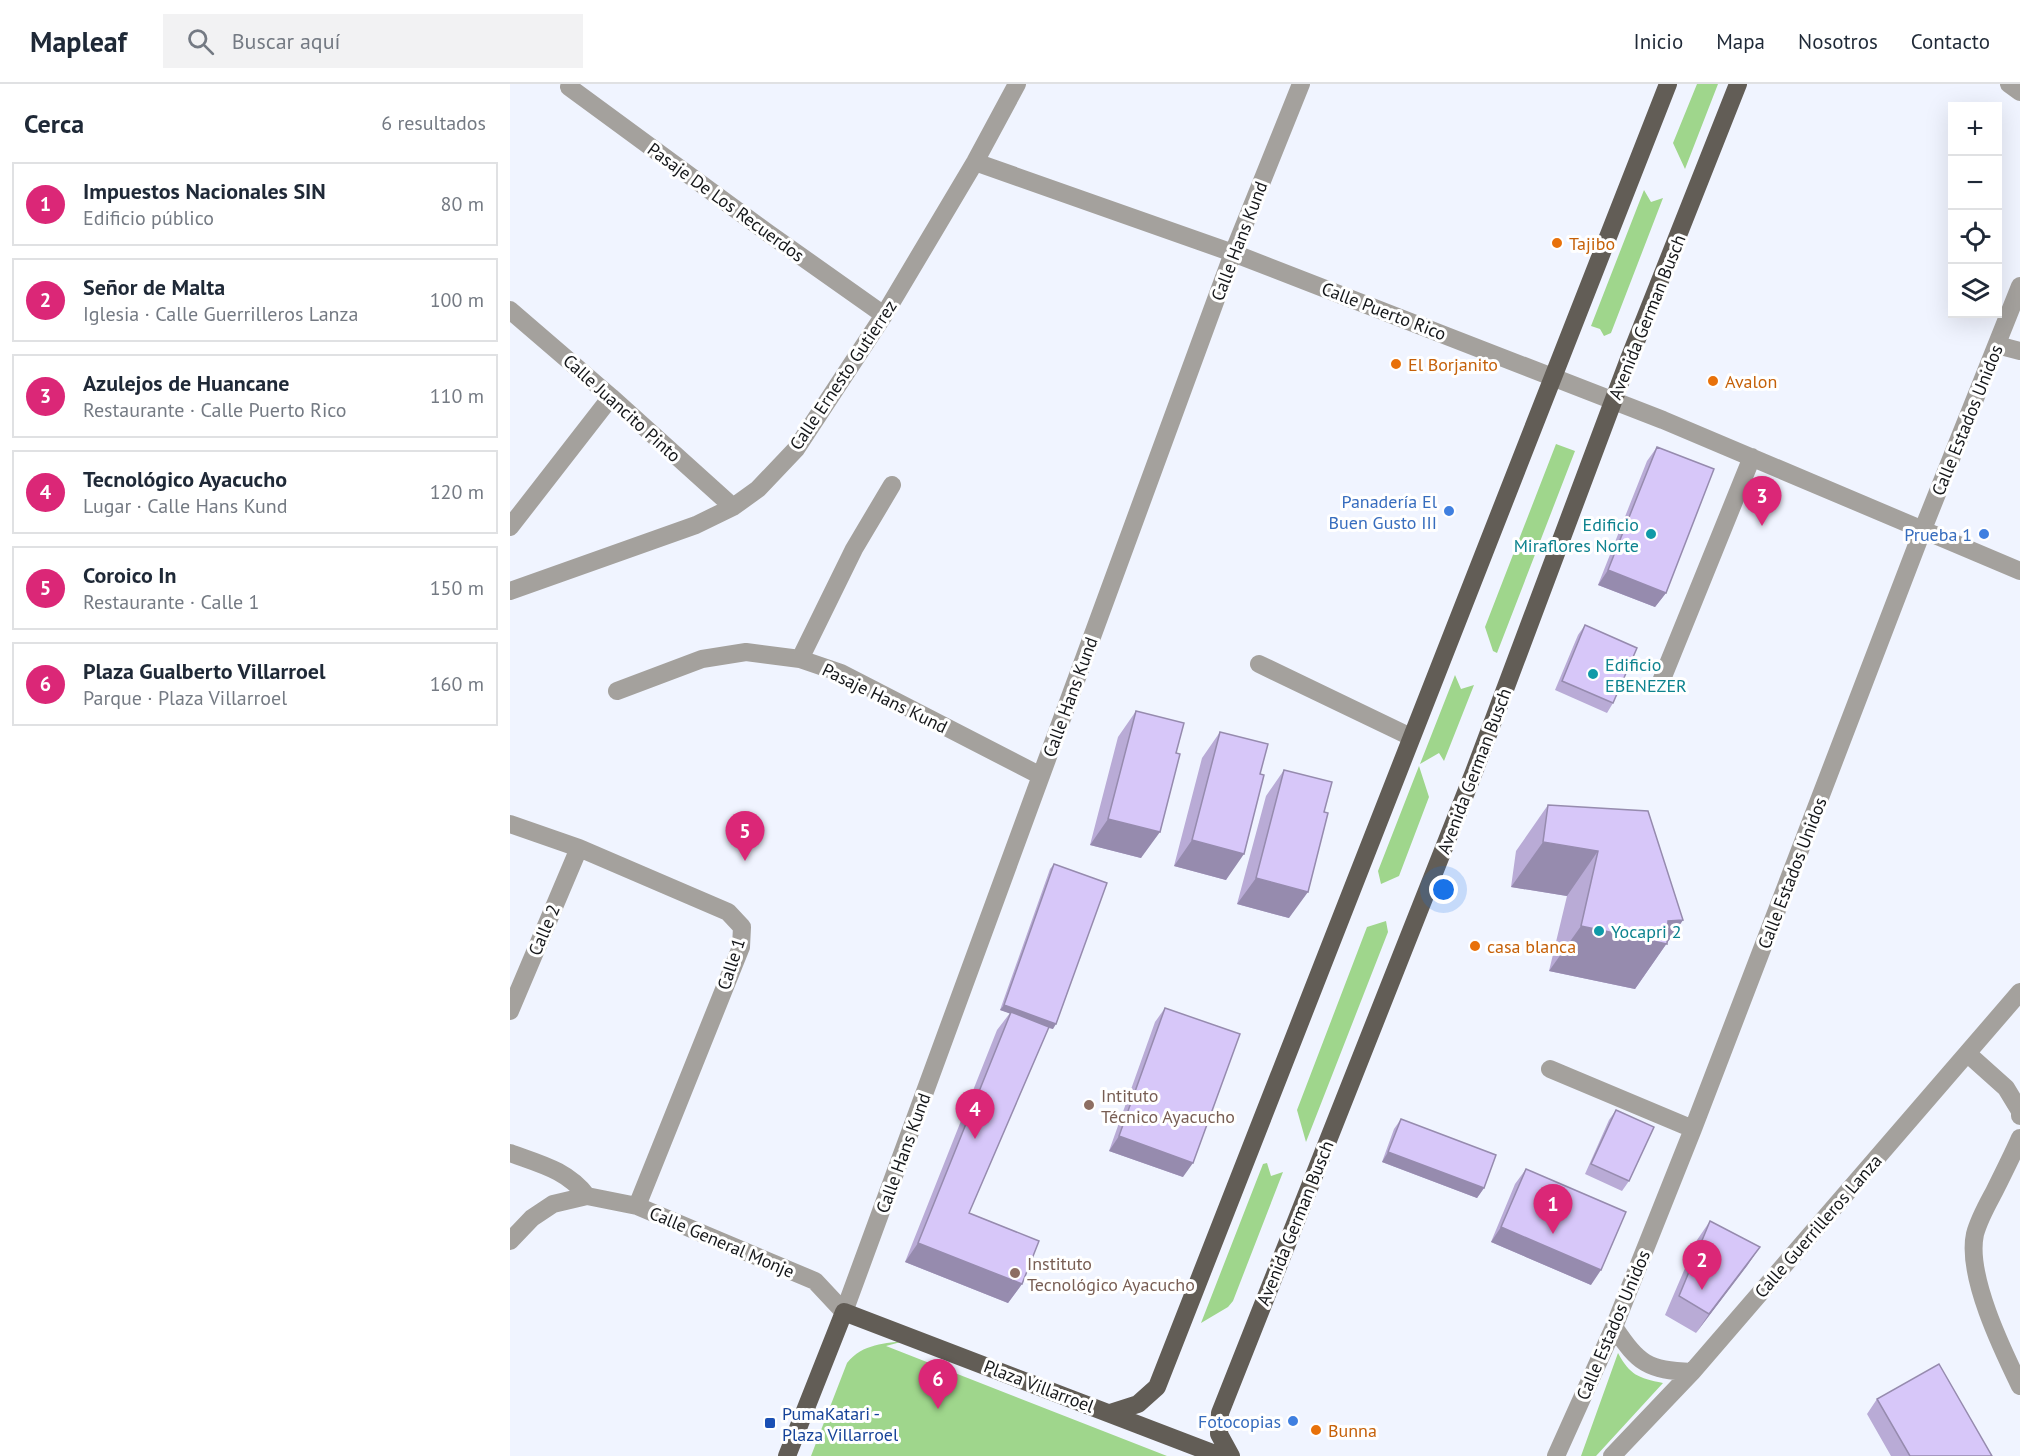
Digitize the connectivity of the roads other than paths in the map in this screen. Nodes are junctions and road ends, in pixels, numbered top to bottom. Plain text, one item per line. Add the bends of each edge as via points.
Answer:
1 (1017, 84) edge
2 (1301, 84) edge
3 (1668, 84) edge
4 (1738, 84) edge
5 (2009, 84) edge
6 (569, 87) dead end
7 (2020, 92) edge
8 (975, 162) junction
9 (1233, 253) junction
10 (2020, 286) edge
11 (510, 310) edge
12 (884, 315) junction
13 (1997, 345) junction
14 (2020, 351) edge
15 (1552, 377) junction
16 (611, 397) junction
17 (1614, 401) junction
18 (1752, 457) junction
19 (892, 485) dead end
20 (733, 507) junction
21 (510, 527) edge
22 (1923, 529) junction
23 (2020, 571) edge
24 (510, 591) edge
25 (800, 659) junction
26 (1259, 664) dead end
27 (1660, 684) dead end
28 (617, 691) dead end
29 (1411, 737) junction
30 (1041, 776) junction
31 (510, 824) edge
32 (579, 848) junction
33 (2020, 992) edge
34 (510, 1011) edge
35 (1968, 1054) junction
36 (1550, 1069) dead end
37 (2020, 1116) edge
38 (1693, 1129) junction
39 (2020, 1138) edge
40 (510, 1153) edge
41 (587, 1196) junction
42 (637, 1206) junction
43 (510, 1241) edge
44 (844, 1312) junction
45 (1614, 1327) junction
46 (1692, 1372) junction
47 (2020, 1386) edge
48 (1110, 1413) junction
49 (787, 1456) edge
50 (1220, 1456) edge
51 (1230, 1456) edge
52 (1556, 1456) edge
53 (1612, 1456) edge

1 - 8 street, Calle Ernesto Gutierrez
2 - 9 street, Calle Hans Kund
3 - 15 main road
4 - 17 main road, Avenida German Busch
5 - 7 street
6 - 12 street, Pasaje De Los Recuerdos
8 - 9 street, Calle Puerto Rico
8 - 12 street, Calle Ernesto Gutierrez
9 - 15 street, Calle Puerto Rico
9 - 30 street, Calle Hans Kund
10 - 13 street, Calle Estados Unidos
11 - 16 street, Calle Juancito Pinto
12 - 20 street, Calle Ernesto Gutierrez via 796,449 758,489
13 - 14 street
13 - 22 street, Calle Estados Unidos
15 - 17 street, Calle Puerto Rico
15 - 29 main road
16 - 20 street, Calle Juancito Pinto
16 - 21 street
17 - 18 street, Calle Puerto Rico
17 - 51 main road, Avenida German Busch via 1474,772 1220,1413 1219,1434
18 - 22 street, Calle Puerto Rico
18 - 27 street
19 - 25 street via 854,549
20 - 24 street, Calle Ernesto Gutierrez via 696,525
22 - 23 street, Calle Puerto Rico
22 - 38 street, Calle Estados Unidos
25 - 28 street, Pasaje Hans Kund via 746,652 702,658
25 - 30 street, Pasaje Hans Kund via 841,673
26 - 29 street
29 - 48 main road via 1157,1387 1138,1404
30 - 44 street, Calle Hans Kund
31 - 32 street, Calle 1
32 - 34 street, Calle 2
32 - 42 street, Calle 1 via 728,912 742,927 741,947
33 - 35 street, Calle Guerrilleros Lanza
35 - 37 street via 2006,1088
35 - 46 street, Calle Guerrilleros Lanza
36 - 38 street
38 - 45 street, Calle Estados Unidos
39 - 47 street via 1983,1213 1975,1234 1973,1258 1978,1285
40 - 41 street via 555,1169 577,1183
41 - 42 street, Calle General Monje
41 - 43 street, Calle General Monje via 553,1204 532,1218
42 - 44 street, Calle General Monje via 816,1281
44 - 48 main road, Plaza Villarroel
44 - 49 main road
45 - 46 street via 1630,1351 1648,1365
45 - 52 street, Calle Estados Unidos
46 - 53 street, Calle Guerrilleros Lanza
48 - 50 main road, Plaza Villarroel

